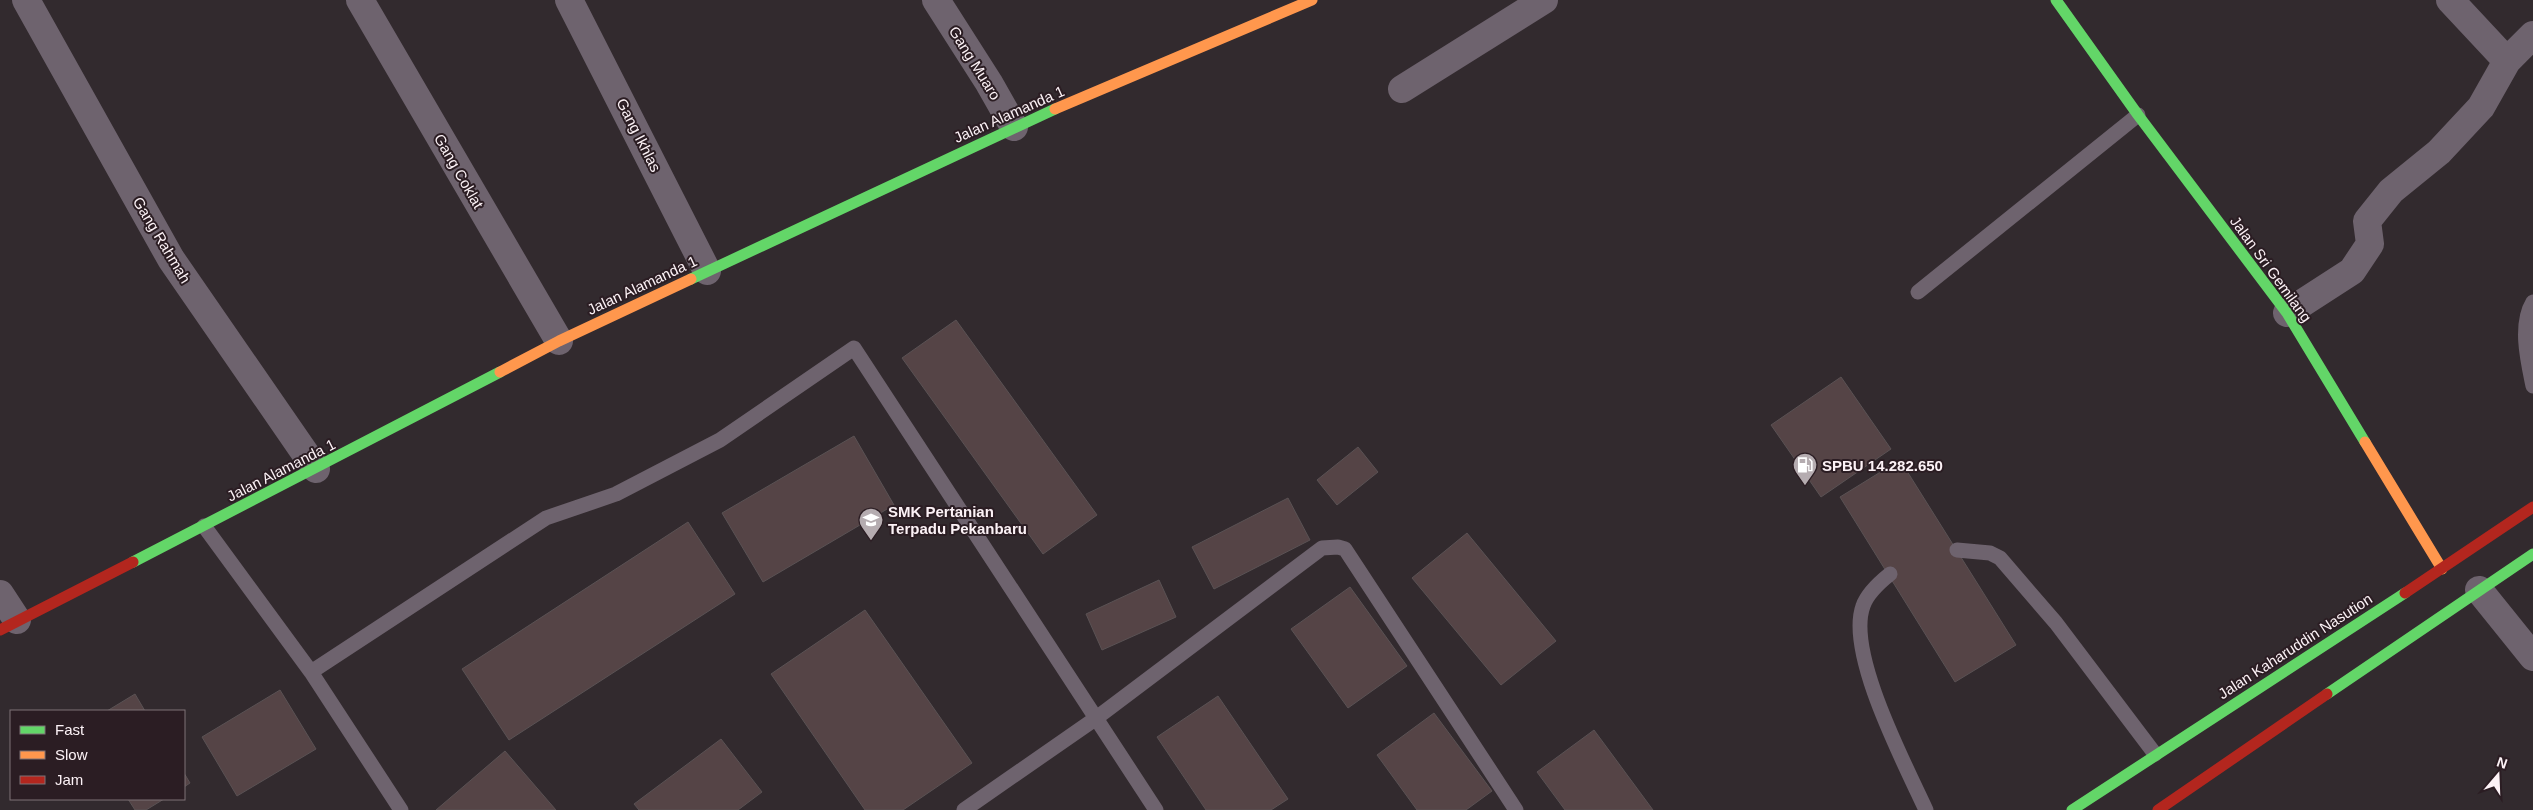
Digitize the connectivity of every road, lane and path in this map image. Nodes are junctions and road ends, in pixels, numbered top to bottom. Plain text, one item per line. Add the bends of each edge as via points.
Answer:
1 (26, 0) edge
2 (360, 0) edge
3 (569, 0) edge
4 (936, 0) edge
5 (1312, 0) edge
6 (1544, 0) edge
7 (2056, 0) edge
8 (2450, 0) edge
9 (2533, 35) edge
10 (2507, 61) junction
11 (1402, 89) dead end
12 (2138, 115) junction
13 (1014, 127) junction
14 (707, 271) junction
15 (1918, 292) dead end
16 (2533, 302) edge
17 (2287, 313) junction
18 (559, 341) junction
19 (2533, 386) edge
20 (316, 469) junction
21 (2533, 506) edge
22 (204, 526) junction
23 (1956, 550) dead end
24 (2533, 554) edge
25 (2442, 569) junction
26 (1890, 574) dead end
27 (2479, 590) junction
28 (0, 594) edge
29 (8, 625) edge
30 (2533, 657) edge
31 (311, 672) junction
32 (1095, 719) junction
33 (2155, 754) junction
34 (400, 810) edge
35 (964, 810) edge
36 (1156, 810) edge
37 (1516, 810) edge
38 (1926, 810) edge
39 (2072, 810) edge
40 (2158, 810) edge

1 - 20 street, Gang Rahmah via 171,259
2 - 18 street, Gang Coklat
3 - 14 street, Gang Ikhlas
4 - 13 street, Gang Muaro
5 - 13 main road, Jalan Alamanda 1
6 - 11 street
7 - 12 main road, Jalan Sri Gemilang
8 - 10 street
9 - 10 street
10 - 17 street via 2481,106 2439,152 2391,191 2367,221 2370,244 2352,270
12 - 15 lane
12 - 17 main road, Jalan Sri Gemilang
13 - 14 main road, Jalan Alamanda 1
14 - 18 main road, Jalan Alamanda 1
16 - 19 lane via 2526,315 2526,329
17 - 25 main road, Jalan Sri Gemilang
18 - 20 main road, Jalan Alamanda 1
20 - 22 main road, Jalan Alamanda 1
21 - 25 main road, Jalan Kaharuddin Nasution
22 - 29 main road, Jalan Alamanda 1
22 - 31 lane
23 - 33 lane via 1990,553 2000,558 2056,623
24 - 27 main road
25 - 33 main road, Jalan Kaharuddin Nasution
26 - 38 lane via 1863,606 1860,641 1867,675
27 - 30 street
27 - 40 main road
28 - 29 street
31 - 32 lane via 546,518 616,494 720,440 854,348
31 - 34 lane
32 - 35 lane
32 - 36 lane
32 - 37 lane via 1322,548 1338,547 1345,549 1373,589
33 - 39 main road, Jalan Kaharuddin Nasution

